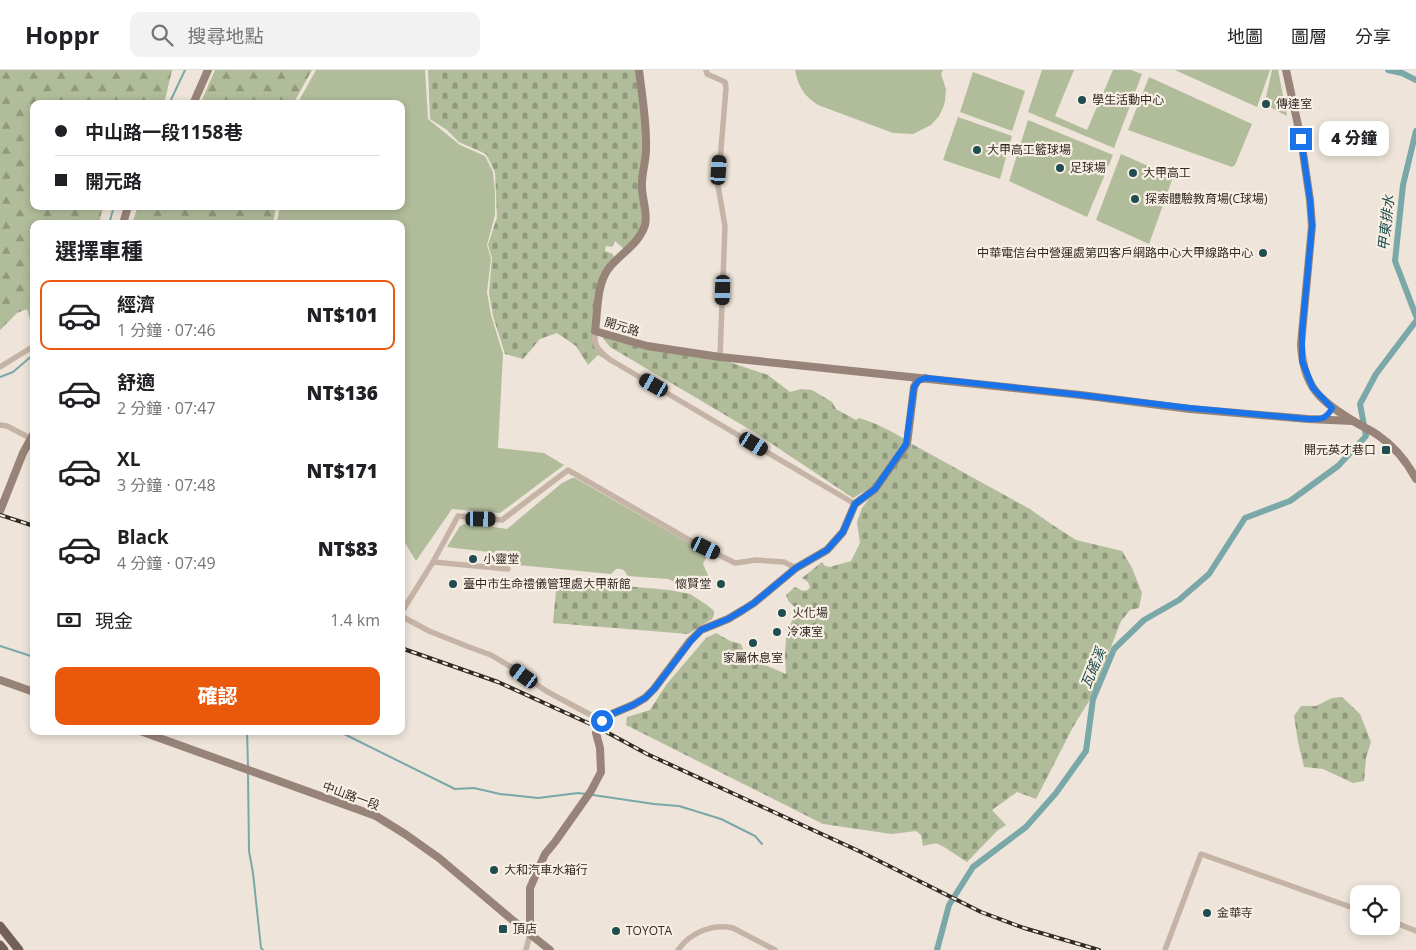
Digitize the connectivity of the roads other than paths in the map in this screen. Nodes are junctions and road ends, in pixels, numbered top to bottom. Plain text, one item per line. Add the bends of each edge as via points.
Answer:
1 (208, 70) edge
2 (640, 70) edge
3 (706, 70) edge
4 (1286, 70) edge
5 (195, 100) edge
6 (595, 331) junction
7 (30, 348) edge
8 (720, 357) junction
9 (0, 367) edge
10 (927, 378) junction
11 (1332, 408) junction
12 (1321, 420) junction
13 (1356, 423) junction
14 (0, 425) edge
15 (30, 435) edge
16 (30, 441) edge
17 (1416, 479) edge
18 (855, 504) junction
19 (1, 506) edge
20 (433, 562) junction
21 (796, 568) junction
22 (508, 569) dead end
23 (405, 608) edge
24 (405, 616) edge
25 (0, 680) edge
26 (30, 691) edge
27 (602, 721) junction
28 (151, 735) edge
29 (1350, 907) edge
30 (1400, 924) edge
31 (0, 926) edge
32 (1416, 930) edge
33 (530, 934) junction
34 (0, 945) edge
35 (4, 950) edge
36 (19, 950) edge
37 (526, 950) edge
38 (550, 950) edge
39 (678, 950) edge
40 (775, 950) edge
41 (1165, 950) edge

1 - 5 street
2 - 6 street, 開元路 via 646,135 642,187 646,222 636,242 604,276
3 - 8 street via 707,74 725,82 726,88 718,186 725,226
4 - 11 street via 1301,139 1312,226 1301,339 1302,361 1313,388
6 - 8 street, 開元路 via 647,346
6 - 18 street via 594,340 600,352 609,358
7 - 9 street
8 - 10 street, 開元路
10 - 12 street, 開元路
10 - 18 street via 918,380 914,387 906,444 875,489
11 - 12 street
11 - 13 street
12 - 13 street, 開元路
13 - 17 street via 1376,434 1399,454
14 - 15 street
16 - 19 street
18 - 21 street via 843,532 827,550
20 - 21 street via 458,516 502,520 568,470 735,563 756,560 784,562
20 - 22 street
20 - 23 street
21 - 27 street via 754,603 701,630 645,698
24 - 27 street via 429,631 491,655 546,691
25 - 26 street
27 - 33 street via 596,733 602,772 545,854 530,888
28 - 33 street, 中山路一段 via 376,816 438,858
29 - 41 street via 1201,854
30 - 32 street
31 - 36 main road
33 - 37 street
33 - 38 street, 中山路一段
34 - 35 main road
39 - 40 street via 688,938 700,931 727,926

